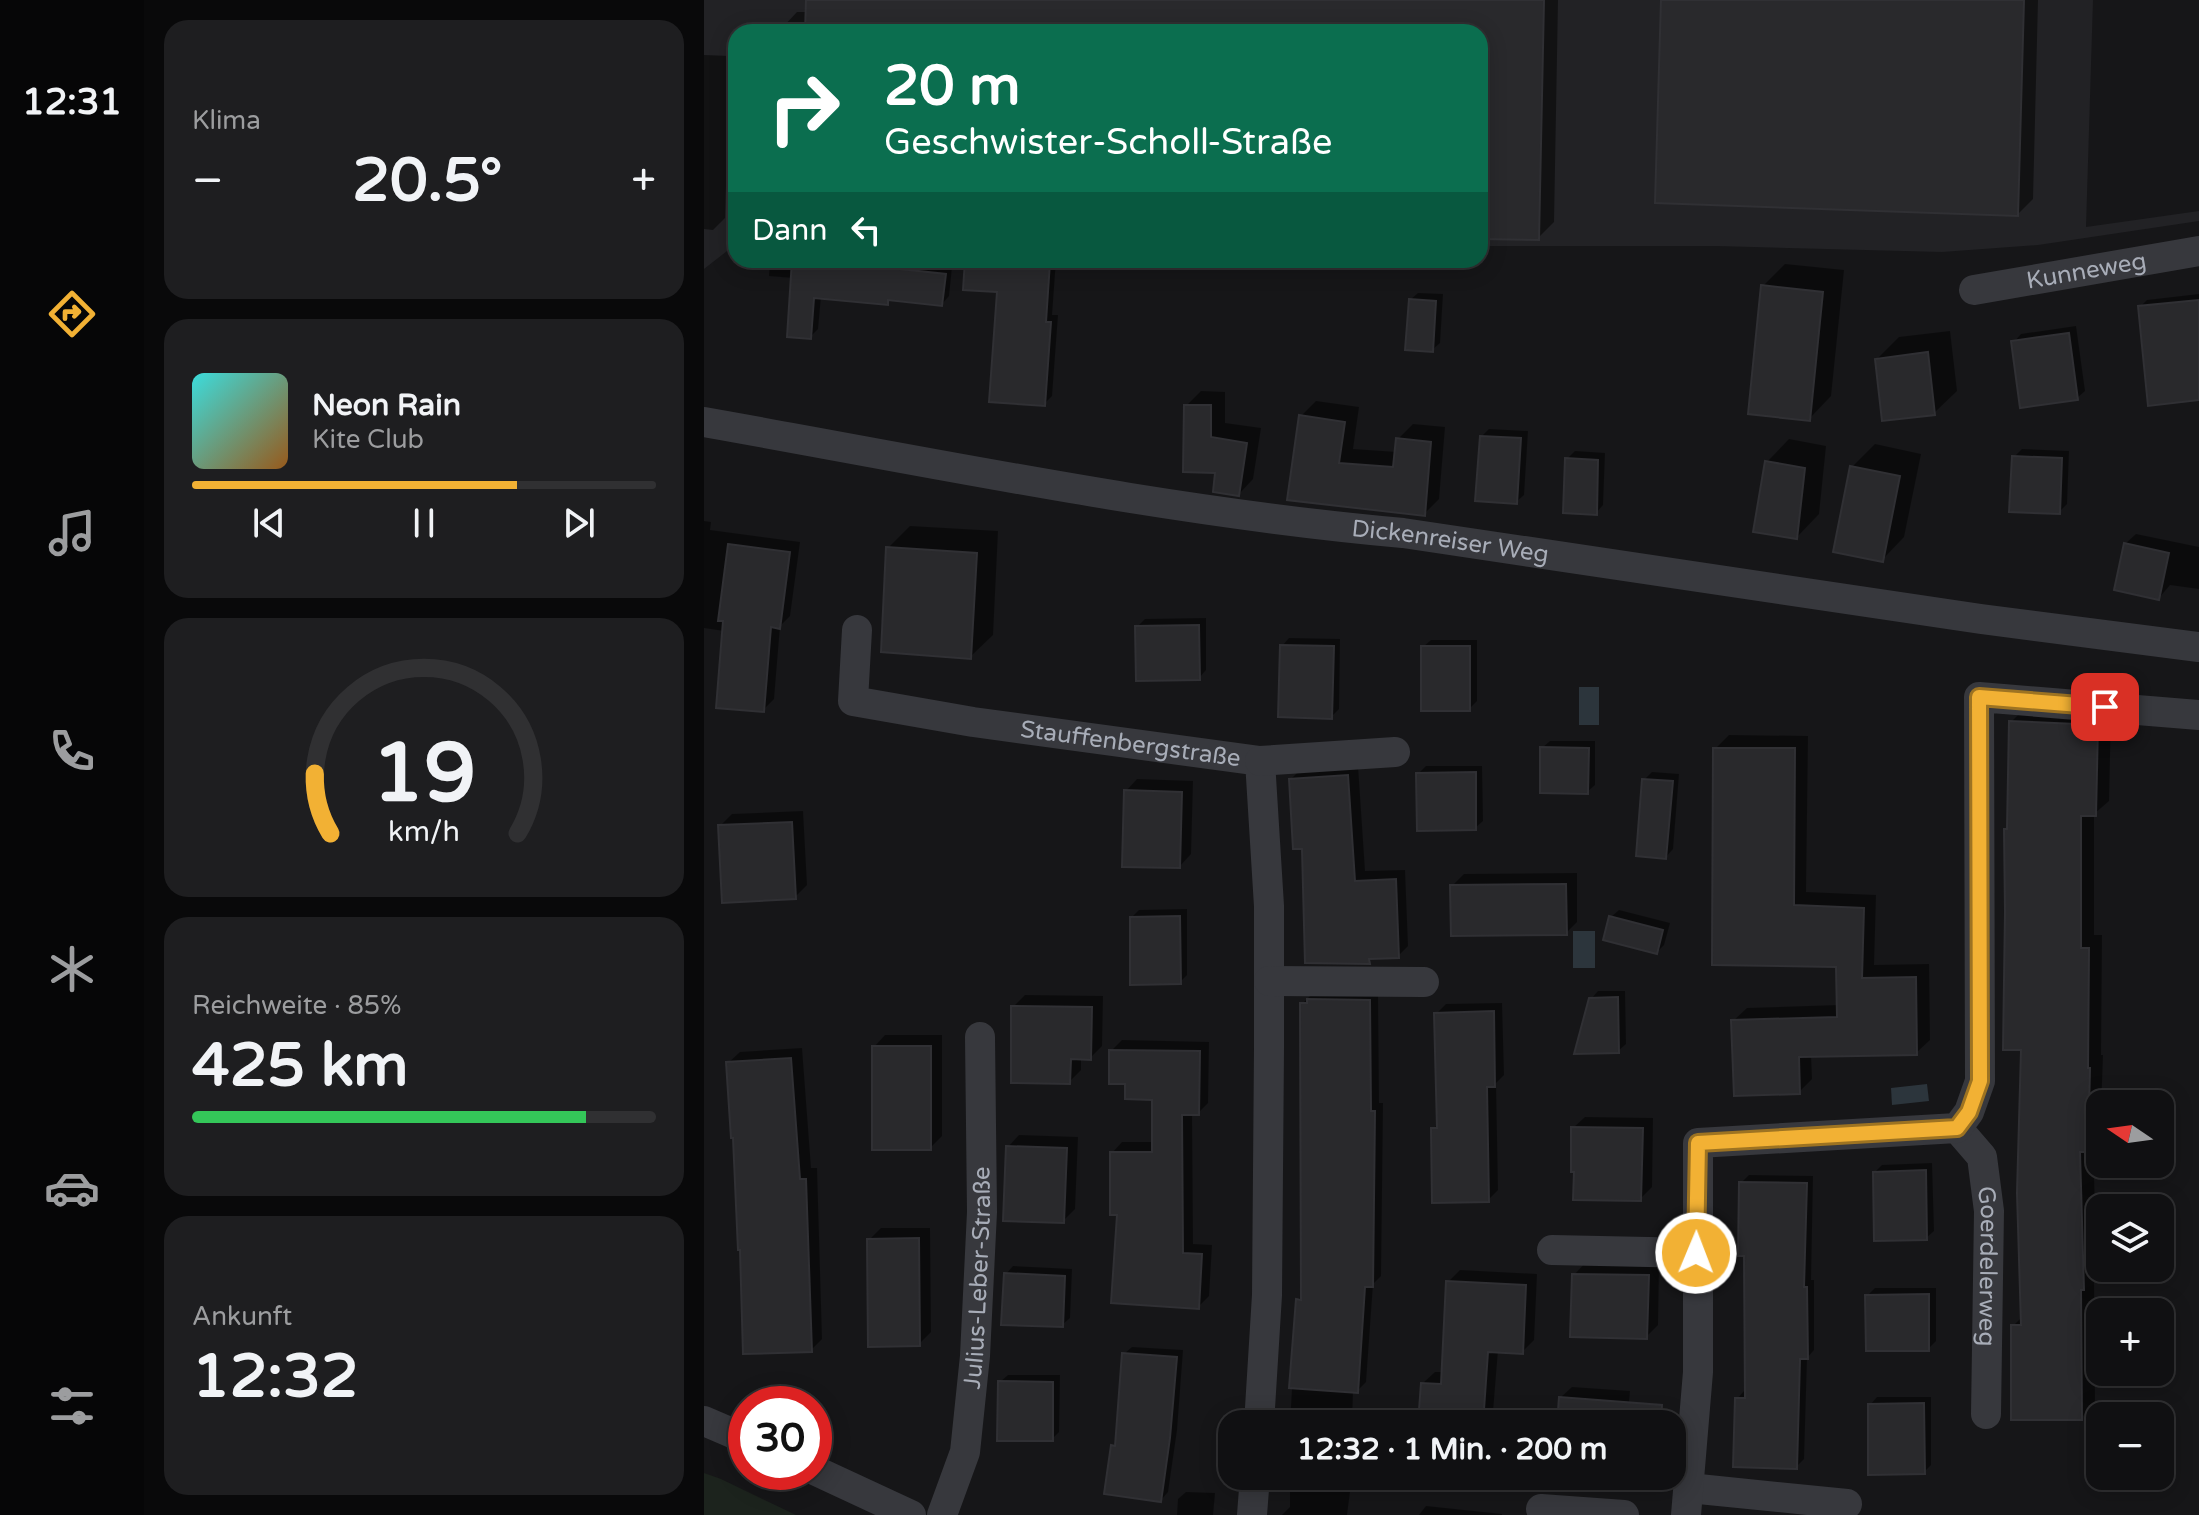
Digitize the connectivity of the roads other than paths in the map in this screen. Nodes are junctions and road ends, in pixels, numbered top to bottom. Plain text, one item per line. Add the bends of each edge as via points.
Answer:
1 (2199, 251) edge
2 (1974, 290) dead end
3 (704, 422) edge
4 (857, 630) dead end
5 (2199, 647) edge
6 (2199, 715) edge
7 (1395, 752) dead end
8 (1260, 761) junction
9 (1269, 981) junction
10 (1424, 982) dead end
11 (980, 1037) dead end
12 (1957, 1128) junction
13 (1552, 1250) dead end
14 (1696, 1253) junction
15 (1260, 1410) edge
16 (1986, 1414) dead end
17 (704, 1421) edge
18 (728, 1431) edge
19 (832, 1478) edge
20 (1254, 1490) edge
21 (1688, 1501) edge
22 (1847, 1504) dead end
23 (1541, 1509) dead end
24 (911, 1515) edge
25 (942, 1515) edge
26 (1252, 1515) edge
27 (1624, 1515) edge

1 - 2 street, Kunneweg
3 - 5 street, Dickenreiser Weg via 1162,503
4 - 8 street, Stauffenbergstraße via 853,701
6 - 12 street via 1979,697 1980,1081
7 - 8 street
8 - 9 street, Stauffenbergstraße
9 - 10 street
9 - 15 street, Stauffenbergstraße via 1267,1281
11 - 25 street, Julius-Leber-Straße via 982,1212 975,1356 965,1452
12 - 14 street via 1698,1143
12 - 16 street, Goerdelerweg via 1982,1157 1989,1211
13 - 14 street
14 - 21 street via 1698,1372
17 - 18 street
19 - 24 street
20 - 26 street
21 - 22 street
23 - 27 street

